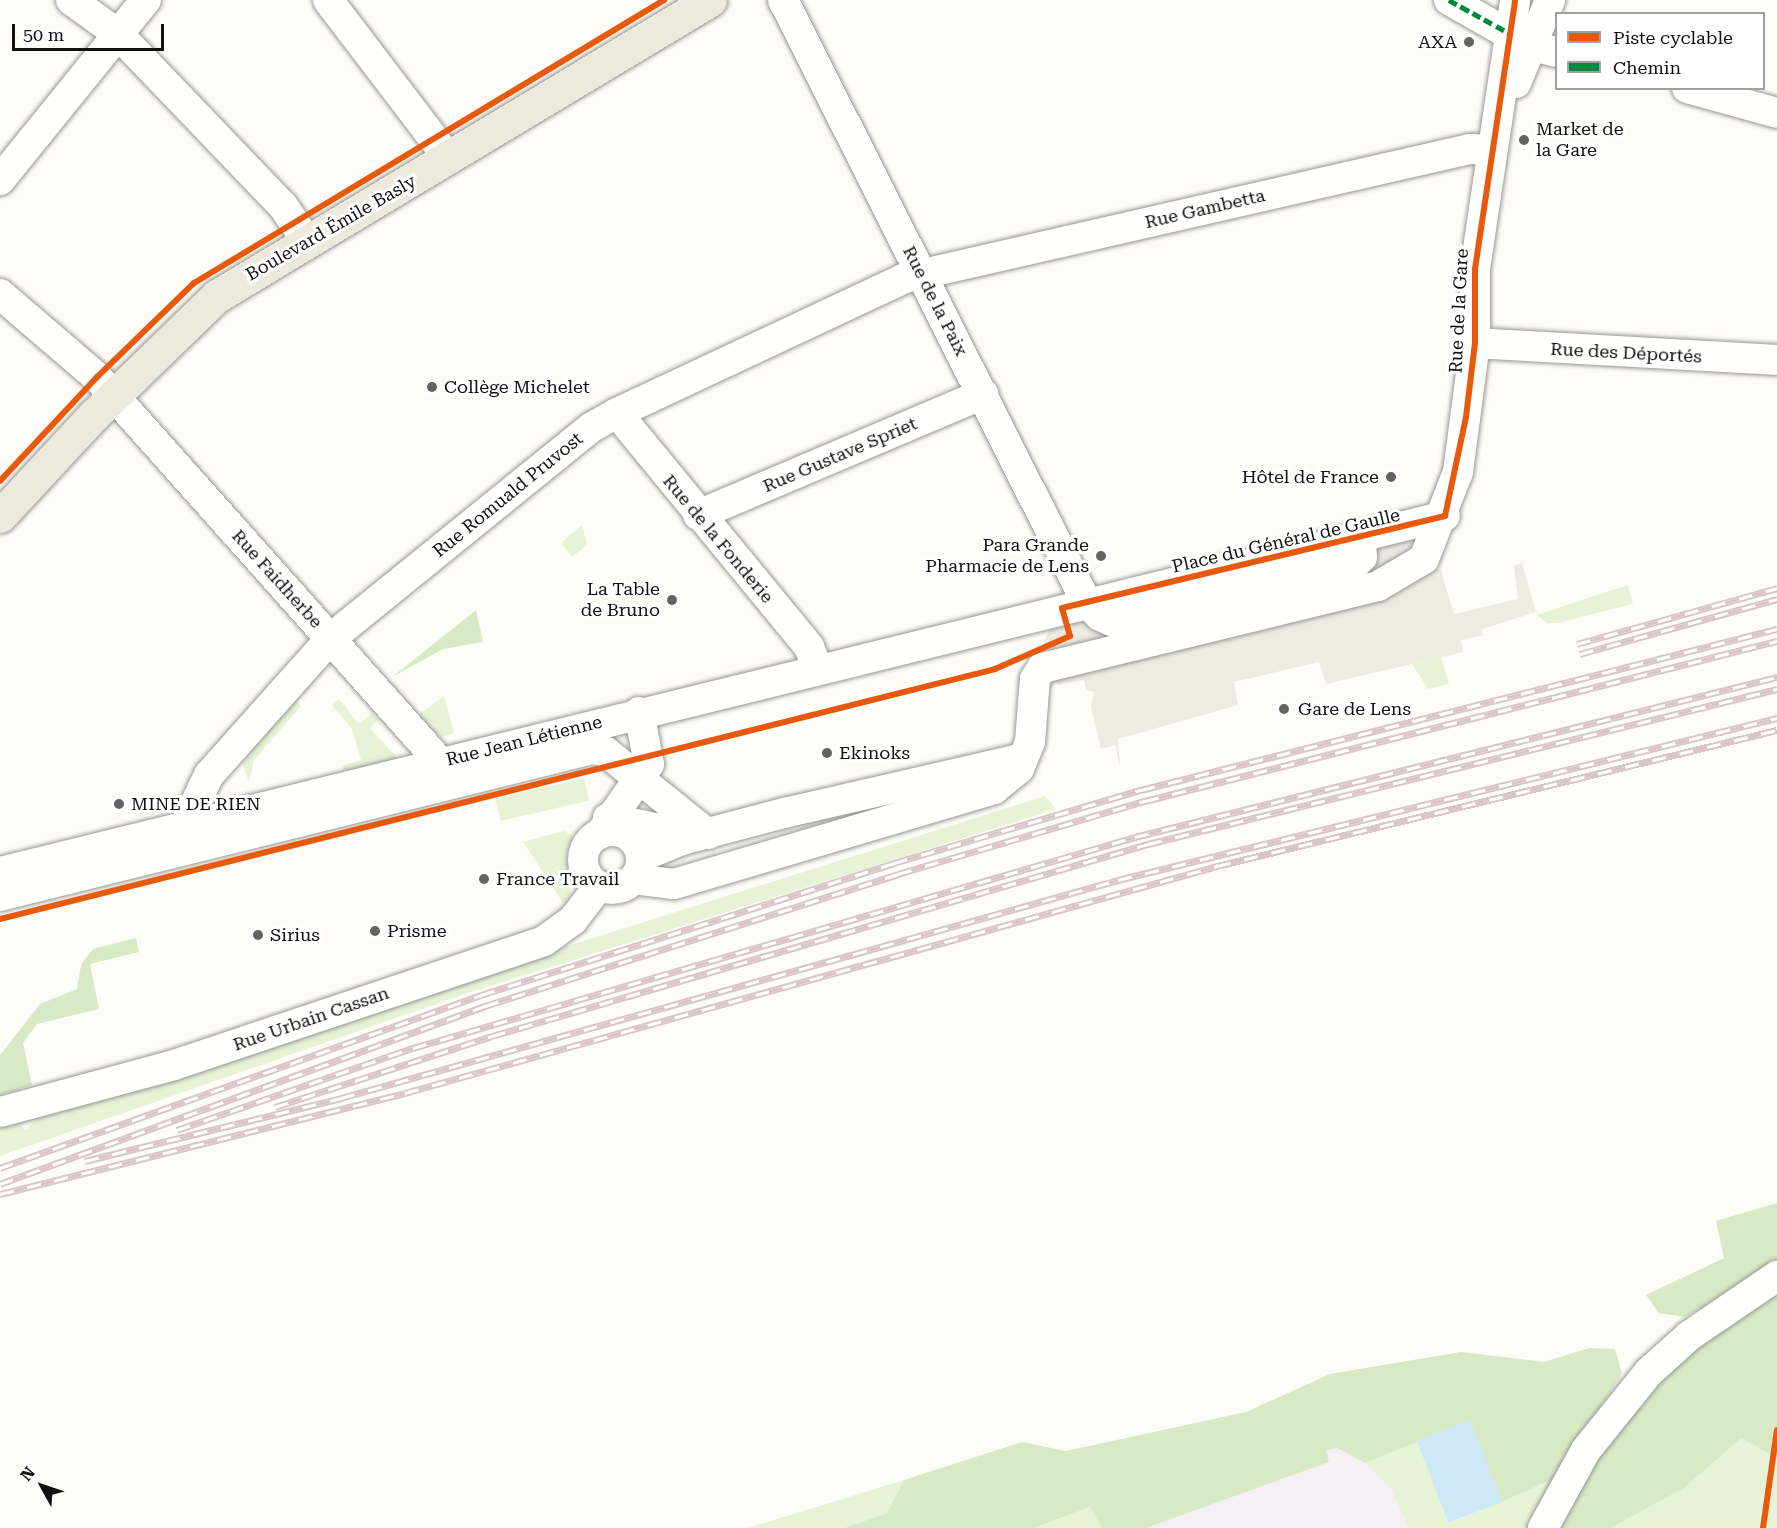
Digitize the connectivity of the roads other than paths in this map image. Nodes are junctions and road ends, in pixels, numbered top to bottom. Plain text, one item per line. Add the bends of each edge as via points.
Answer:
1 (71, 0) edge
2 (146, 0) edge
3 (710, 0) edge
4 (783, 0) edge
5 (1449, 0) edge
6 (1515, 0) edge
7 (335, 2) edge
8 (1531, 25) edge
9 (118, 34) junction
10 (1555, 50) edge
11 (1694, 90) edge
12 (1777, 113) edge
13 (1490, 150) junction
14 (449, 159) junction
15 (0, 180) edge
16 (307, 241) junction
17 (921, 273) junction
18 (0, 294) edge
19 (1475, 343) junction
20 (1777, 360) edge
21 (983, 394) junction
22 (114, 396) junction
23 (617, 413) junction
24 (698, 515) junction
25 (0, 516) edge
26 (1440, 527) junction
27 (1087, 603) junction
28 (1049, 612) joint
29 (330, 639) junction
30 (817, 667) junction
31 (639, 712) junction
32 (1020, 759) junction
33 (440, 762) junction
34 (638, 780) junction
35 (604, 826) junction
36 (183, 829) junction
37 (695, 837) junction
38 (637, 868) junction
39 (0, 872) edge
40 (599, 886) junction
41 (0, 896) edge
42 (0, 1112) edge
43 (1777, 1276) edge
44 (1542, 1528) edge

1 - 9 street
2 - 9 street
3 - 14 main road, Boulevard Émile Basly
4 - 17 street, Rue de la Paix
5 - 8 street
6 - 8 street, Rue de la Gare
7 - 14 street
8 - 10 street
8 - 13 street, Rue de la Gare
8 - 19 street via 1516,79
9 - 15 street
9 - 16 street via 283,206
11 - 12 street
13 - 17 street, Rue Gambetta via 1470,149
13 - 19 street, Rue de la Gare via 1475,269
14 - 16 main road, Boulevard Émile Basly
16 - 22 main road, Boulevard Émile Basly via 218,296
17 - 21 street, Rue de la Paix
17 - 23 street, Rue Romuald Pruvost
18 - 22 street, Rue Faidherbe
19 - 20 street, Rue des Déportés
19 - 26 street, Rue de la Gare via 1458,472
21 - 24 street, Rue Gustave Spriet
21 - 27 street, Rue de la Paix
22 - 25 main road, Boulevard Émile Basly
22 - 29 street, Rue Faidherbe
23 - 24 street, Rue de la Fonderie
23 - 29 street, Rue Romuald Pruvost via 592,427
24 - 30 street, Rue de la Fonderie via 809,647
26 - 27 street, Place du Général de Gaulle via 1360,540
26 - 32 street via 1424,559 1388,583 1054,663 1035,680 1030,742
27 - 28 street, Place du Général de Gaulle
28 - 30 street, Rue Jean Létienne
29 - 33 street, Rue Faidherbe
29 - 36 street, Rue Romuald Pruvost via 209,775
30 - 31 street, Rue Jean Létienne
31 - 33 street, Rue Jean Létienne
31 - 34 street via 650,756
32 - 37 street
32 - 38 street via 1015,775 994,789 674,884
33 - 36 street, Rue Jean Létienne
34 - 35 street
34 - 37 street
34 - 41 street via 606,752 593,749
35 - 37 street via 664,830
35 - 38 street via 628,836
35 - 40 street via 587,844 583,859 587,875
36 - 39 street, Rue Jean Létienne
37 - 38 street
38 - 40 street via 617,888
40 - 42 street, Rue Urbain Cassan via 573,920 544,941 174,1065
43 - 44 street via 1669,1352 1625,1398 1586,1450

